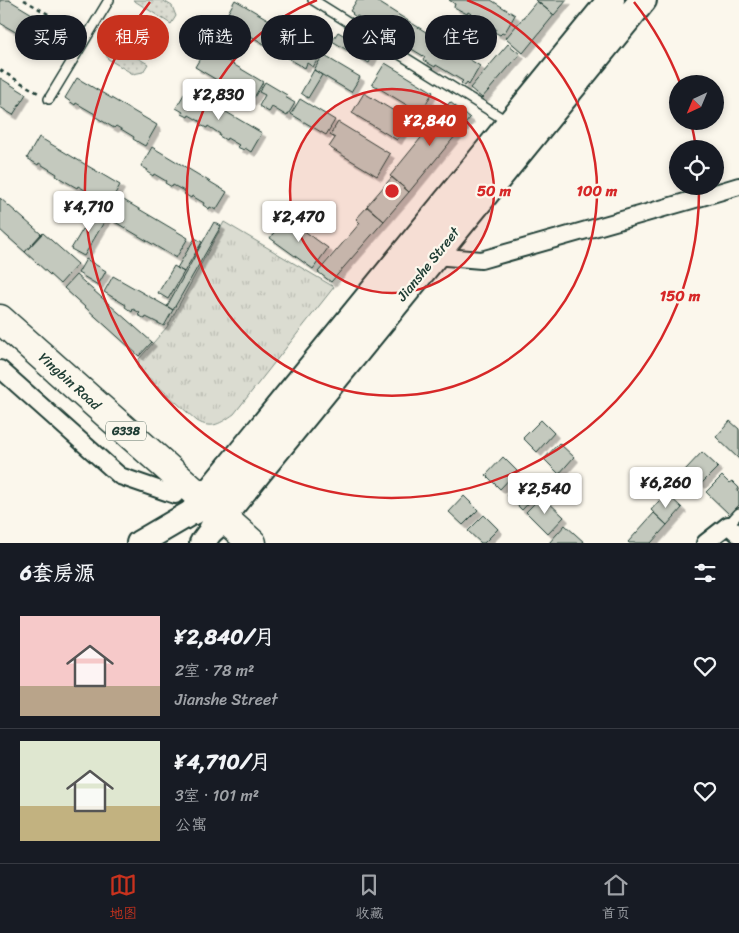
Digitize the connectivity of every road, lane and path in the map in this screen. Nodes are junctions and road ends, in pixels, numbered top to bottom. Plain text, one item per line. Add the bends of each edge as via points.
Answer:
1 (24, 0) edge
2 (109, 0) edge
3 (313, 0) edge
4 (611, 0) edge
5 (644, 0) edge
6 (49, 15) edge
7 (87, 35) edge
8 (72, 60) edge
9 (0, 70) edge
10 (49, 99) joint
11 (510, 123) junction
12 (737, 184) edge
13 (435, 256) junction
14 (0, 319) edge
15 (0, 338) edge
16 (0, 369) edge
17 (206, 519) edge
18 (735, 524) edge
19 (139, 543) edge
20 (175, 543) edge
21 (252, 543) edge
22 (705, 543) edge

1 - 6 path
2 - 7 lane
3 - 11 lane
4 - 11 main road, Jianshe Street
5 - 13 main road, Jianshe Street
8 - 10 lane
9 - 10 path
11 - 17 main road, Jianshe Street
12 - 13 street via 683,203 481,260
13 - 17 main road, Jianshe Street
14 - 17 highway, Yingbin Road / G338
15 - 17 highway, Yingbin Road / G338
16 - 17 street via 120,476
17 - 19 main road
17 - 20 main road
17 - 21 highway, Yingbin Road / G338
18 - 22 street

